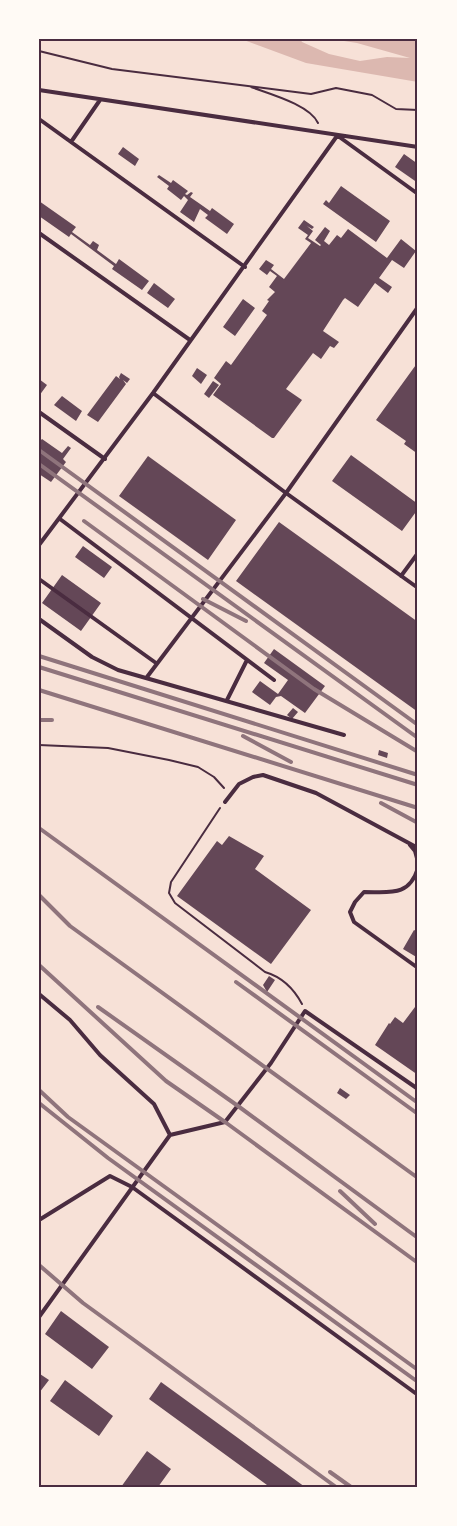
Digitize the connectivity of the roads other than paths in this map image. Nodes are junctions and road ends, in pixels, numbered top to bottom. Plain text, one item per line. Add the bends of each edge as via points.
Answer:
1 (39, 90) edge
2 (100, 100) junction
3 (39, 119) edge
4 (337, 136) junction
5 (71, 142) junction
6 (418, 147) edge
7 (418, 194) edge
8 (39, 233) edge
9 (245, 267) junction
10 (418, 307) edge
11 (190, 340) junction
12 (153, 393) junction
13 (39, 412) edge
14 (105, 459) junction
15 (286, 493) junction
16 (60, 519) junction
17 (39, 545) edge
18 (418, 553) edge
19 (401, 576) junction
20 (39, 579) edge
21 (418, 588) edge
22 (190, 617) junction
23 (39, 619) edge
24 (247, 660) junction
25 (156, 663) junction
26 (147, 677) junction
27 (274, 680) dead end
28 (227, 700) junction
29 (344, 735) dead end
30 (225, 802) road end
31 (406, 841) junction
32 (418, 848) edge
33 (418, 862) edge
34 (418, 868) edge
35 (418, 968) edge
36 (39, 994) edge
37 (418, 1089) edge
38 (170, 1135) junction
39 (132, 1187) junction
40 (39, 1220) edge
41 (39, 1317) edge
42 (418, 1395) edge

1 - 2 lane
2 - 4 lane
2 - 5 lane
3 - 5 lane
4 - 6 lane
4 - 7 lane
4 - 9 lane
5 - 9 lane
8 - 11 lane
9 - 11 lane
10 - 15 lane
11 - 12 lane
12 - 14 lane
12 - 15 lane
13 - 14 lane
14 - 16 lane
15 - 19 lane
15 - 22 lane
16 - 17 lane
16 - 22 lane
18 - 19 lane
19 - 21 lane
20 - 25 lane
22 - 24 lane
22 - 25 lane
23 - 26 lane via 92,657 118,670
24 - 27 lane
24 - 28 lane
25 - 26 lane
26 - 28 lane
28 - 29 lane
30 - 31 lane via 239,784 263,775 316,793
31 - 32 lane
31 - 33 lane
34 - 35 lane via 406,889 364,892 351,912 354,922
36 - 38 lane via 154,1104
37 - 38 lane via 305,1011 225,1122
38 - 39 lane
39 - 40 lane via 110,1176
39 - 41 lane
39 - 42 lane

